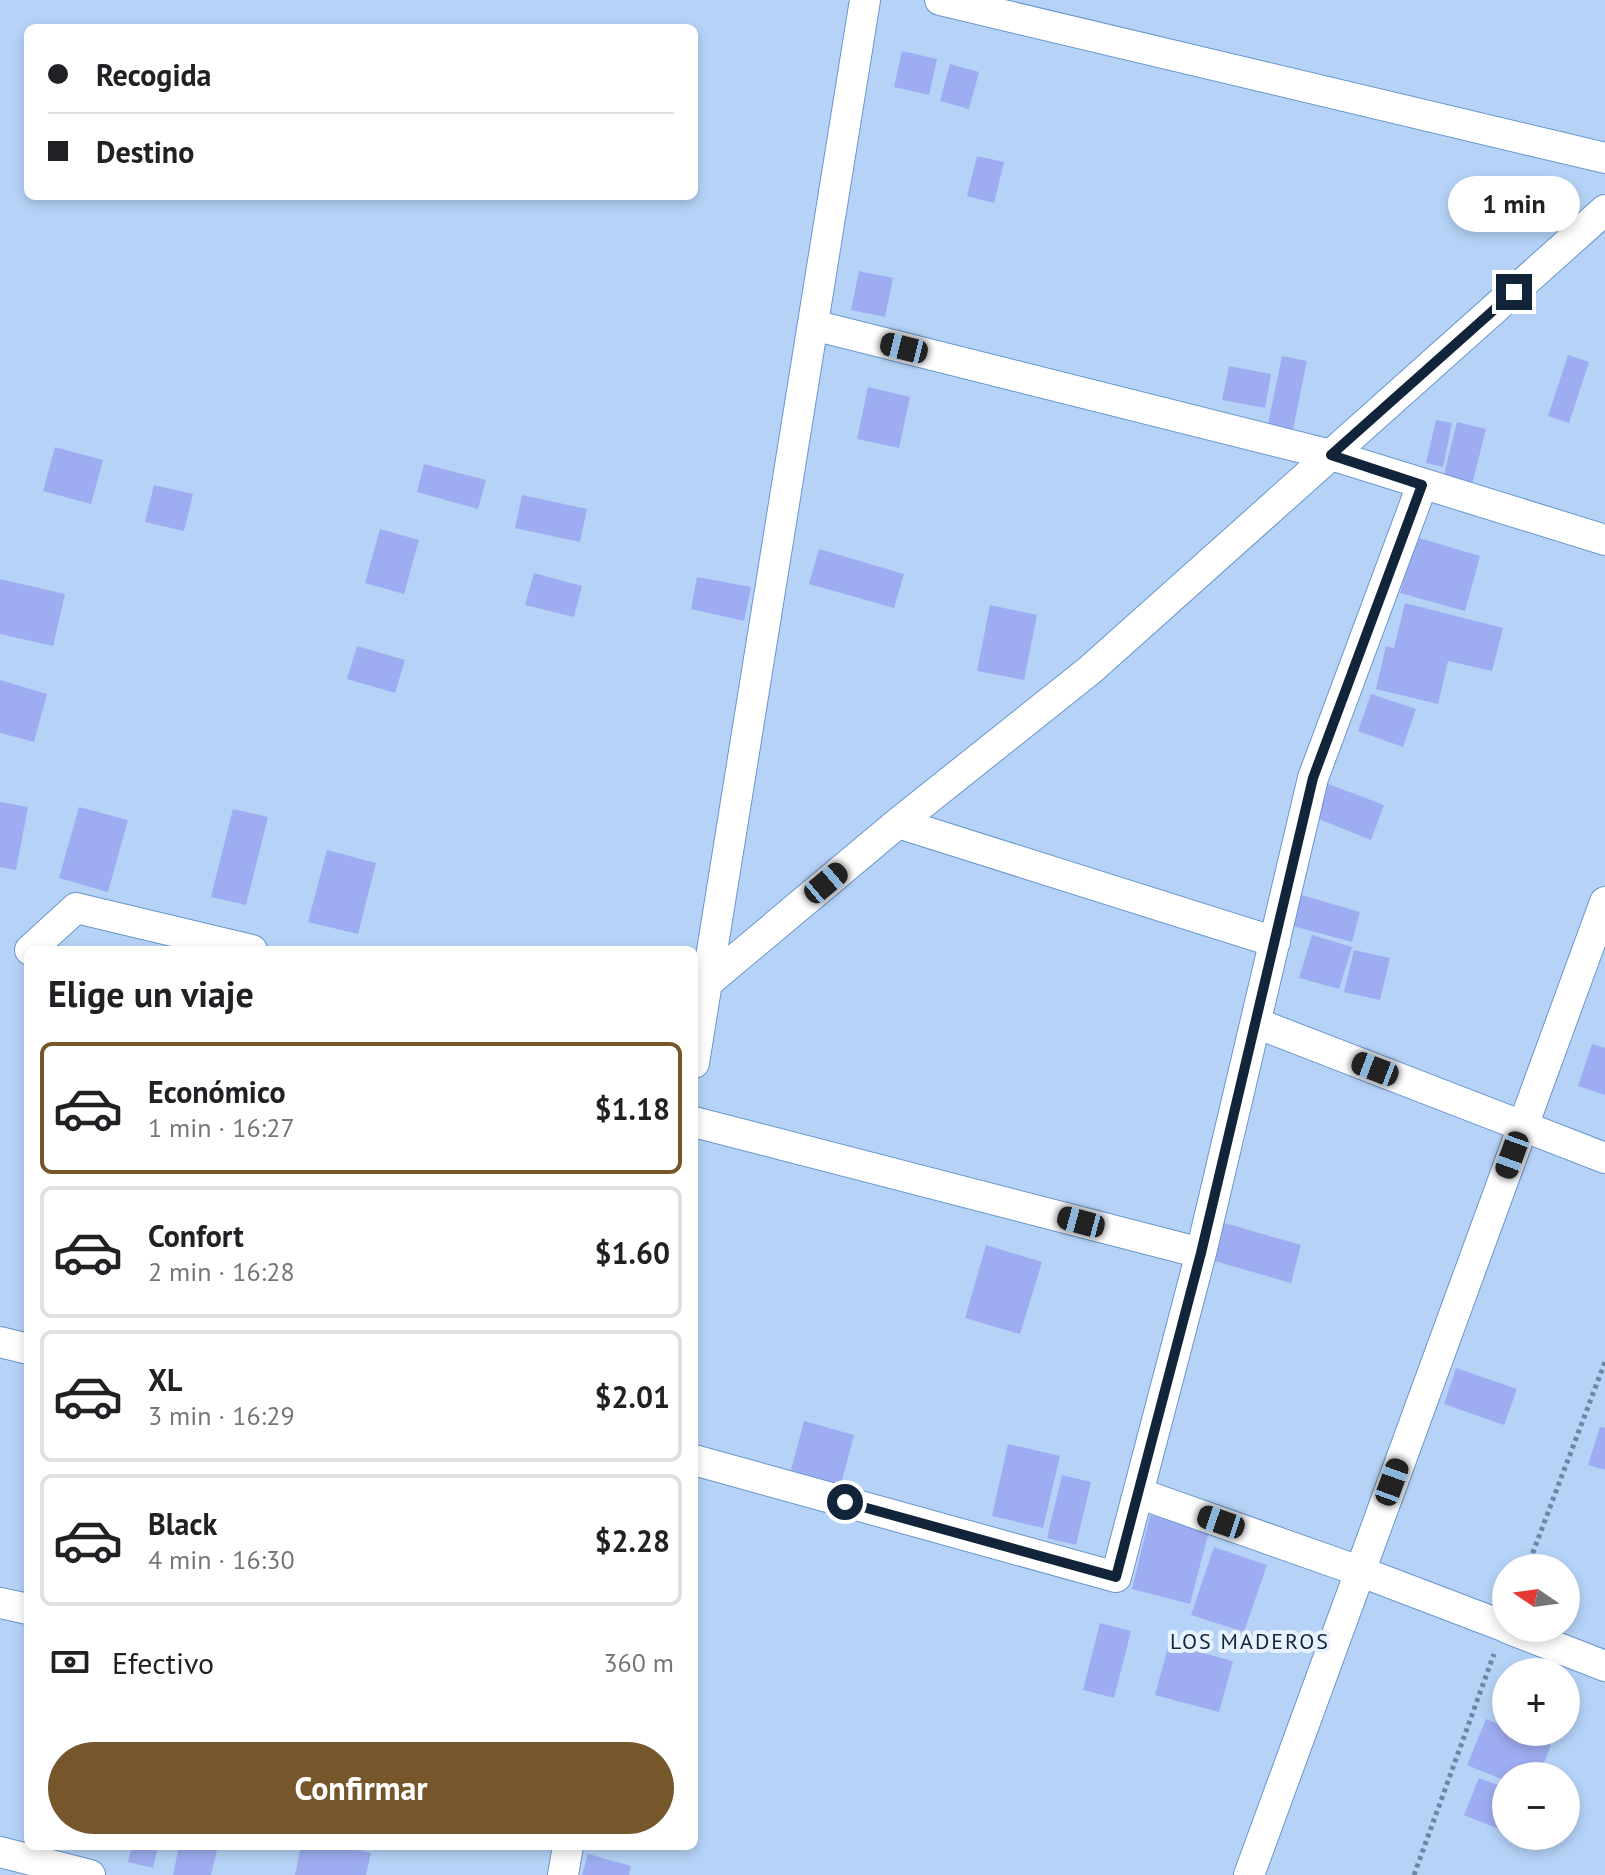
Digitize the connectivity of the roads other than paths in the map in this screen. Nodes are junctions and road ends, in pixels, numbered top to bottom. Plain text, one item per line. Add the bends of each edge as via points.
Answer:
1 (865, 0) edge
2 (940, 0) edge
3 (1605, 158) edge
4 (1605, 210) edge
5 (813, 325) junction
6 (1331, 455) junction
7 (1422, 485) junction
8 (1605, 540) edge
9 (898, 823) junction
10 (1605, 902) edge
11 (1275, 942) junction
12 (35, 946) edge
13 (235, 946) edge
14 (707, 983) junction
15 (698, 1018) edge
16 (1256, 1023) junction
17 (698, 1123) edge
18 (1523, 1126) junction
19 (1605, 1158) edge
20 (1201, 1253) junction
21 (0, 1342) edge
22 (24, 1348) edge
23 (698, 1461) edge
24 (1138, 1493) junction
25 (1359, 1571) junction
26 (0, 1603) edge
27 (24, 1608) edge
28 (1492, 1622) edge
29 (1544, 1642) edge
30 (1605, 1666) edge
31 (567, 1850) edge
32 (0, 1852) edge
33 (90, 1875) edge
34 (563, 1875) edge
35 (1249, 1875) edge

1 - 5 street
2 - 3 street
4 - 6 street
5 - 6 street
5 - 14 street
6 - 7 street
6 - 9 street via 1090,670
7 - 8 street
7 - 11 street via 1313,778
9 - 11 street
9 - 14 street
10 - 18 street
11 - 16 street
12 - 13 street via 76,908
14 - 15 street
16 - 18 street
16 - 20 street
17 - 20 street
18 - 19 street
18 - 25 street
20 - 24 street
21 - 22 street
23 - 24 street via 1116,1577
24 - 25 street
25 - 28 street
25 - 35 street
26 - 27 street
29 - 30 street
31 - 34 street
32 - 33 street

